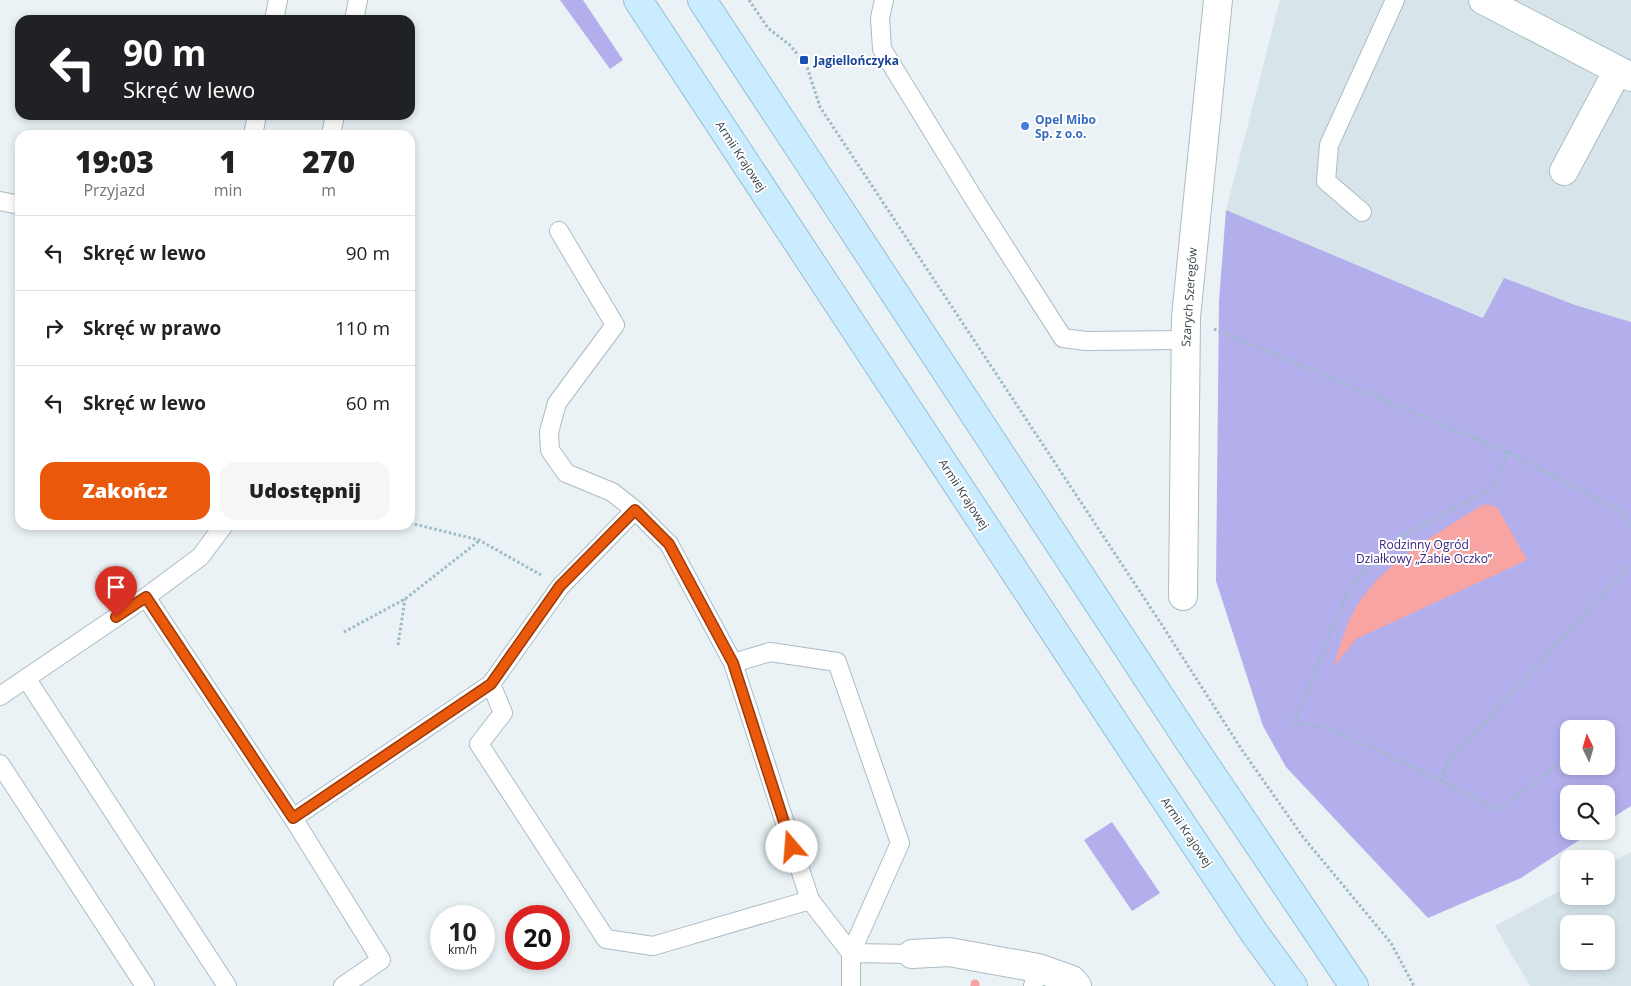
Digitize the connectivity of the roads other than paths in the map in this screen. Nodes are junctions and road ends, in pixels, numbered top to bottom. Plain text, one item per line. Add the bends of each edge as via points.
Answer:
1 (278, 0) edge
2 (358, 0) edge
3 (638, 0) edge
4 (702, 0) edge
5 (884, 0) edge
6 (1218, 0) edge
7 (1395, 0) edge
8 (1483, 0) edge
9 (275, 15) edge
10 (355, 15) edge
11 (1624, 74) edge
12 (1564, 171) dead end
13 (0, 201) edge
14 (15, 204) edge
15 (1362, 212) dead end
16 (559, 231) dead end
17 (1186, 329) junction
18 (635, 510) junction
19 (220, 530) edge
20 (1183, 596) dead end
21 (146, 597) junction
22 (733, 663) junction
23 (26, 678) junction
24 (491, 684) junction
25 (0, 696) edge
26 (0, 764) edge
27 (293, 818) junction
28 (810, 900) junction
29 (852, 953) junction
30 (912, 954) joint
31 (1036, 977) edge
32 (144, 986) edge
33 (227, 986) edge
34 (343, 986) edge
35 (851, 986) edge
36 (1077, 986) edge
37 (1293, 986) edge
38 (1354, 986) edge

1 - 9 lane
2 - 10 lane
3 - 37 main road, Armii Krajowej via 1139,760
4 - 38 main road via 1178,725
5 - 17 lane via 880,18 882,49 1063,338 1086,341
6 - 17 street, Szarych Szeregów
7 - 15 lane via 1329,145 1326,182
8 - 11 street
11 - 12 street
13 - 14 lane
16 - 18 lane via 615,325 556,404 549,432 550,450 566,472 612,492
17 - 20 street, Szarych Szeregów
18 - 22 lane via 669,544
18 - 24 lane via 560,586
19 - 21 lane via 200,557
21 - 23 lane
21 - 27 lane
22 - 28 lane
22 - 29 lane via 770,652 837,662 900,843
23 - 25 lane
23 - 33 lane
24 - 27 lane
24 - 28 lane via 503,713 478,744 606,939 653,946
26 - 32 lane
27 - 34 lane via 381,960
28 - 29 lane
29 - 30 lane
29 - 35 lane
30 - 31 street via 949,952
31 - 36 street via 1072,980

